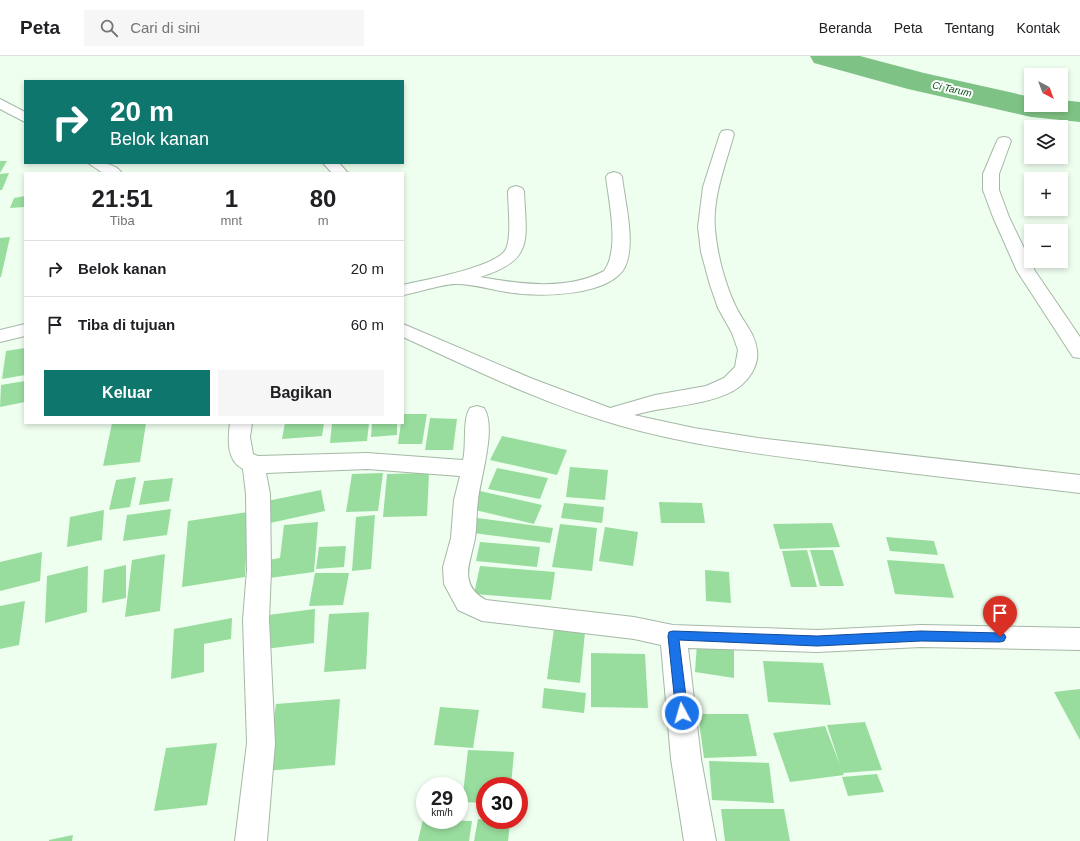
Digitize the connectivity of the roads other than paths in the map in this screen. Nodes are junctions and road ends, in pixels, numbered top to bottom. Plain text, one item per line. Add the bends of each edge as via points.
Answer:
1 (0, 103) edge
2 (24, 117) edge
3 (727, 134) dead end
4 (1004, 141) dead end
5 (98, 164) edge
6 (332, 164) edge
7 (112, 172) edge
8 (339, 172) edge
9 (614, 177) dead end
10 (516, 191) dead end
11 (455, 278) junction
12 (404, 290) edge
13 (24, 330) edge
14 (404, 330) edge
15 (0, 336) edge
16 (1080, 352) edge
17 (477, 413) dead end
18 (611, 415) junction
19 (241, 424) edge
20 (253, 463) junction
21 (473, 469) junction
22 (1080, 484) edge
23 (673, 636) junction
24 (1080, 639) edge
25 (251, 841) edge
26 (700, 841) edge

1 - 2 street
3 - 18 street via 706,220 719,285 748,346 746,363 738,377 711,391
4 - 16 street via 991,174 991,190 1026,271
5 - 7 street
6 - 8 street
9 - 11 street via 621,242 615,269 603,279 585,285 551,289 516,288
10 - 11 street via 514,252 506,260
11 - 12 street
13 - 15 street
14 - 18 street via 553,394
17 - 21 street via 477,448
18 - 22 street via 651,427 740,444
19 - 20 street via 241,454 245,460
20 - 21 street via 282,465 339,461 433,464
20 - 25 street via 258,494 259,570 256,620 260,743
21 - 23 street via 456,567 457,584 467,602 482,610 634,628
23 - 24 street via 817,641 921,636
23 - 26 street via 686,759

